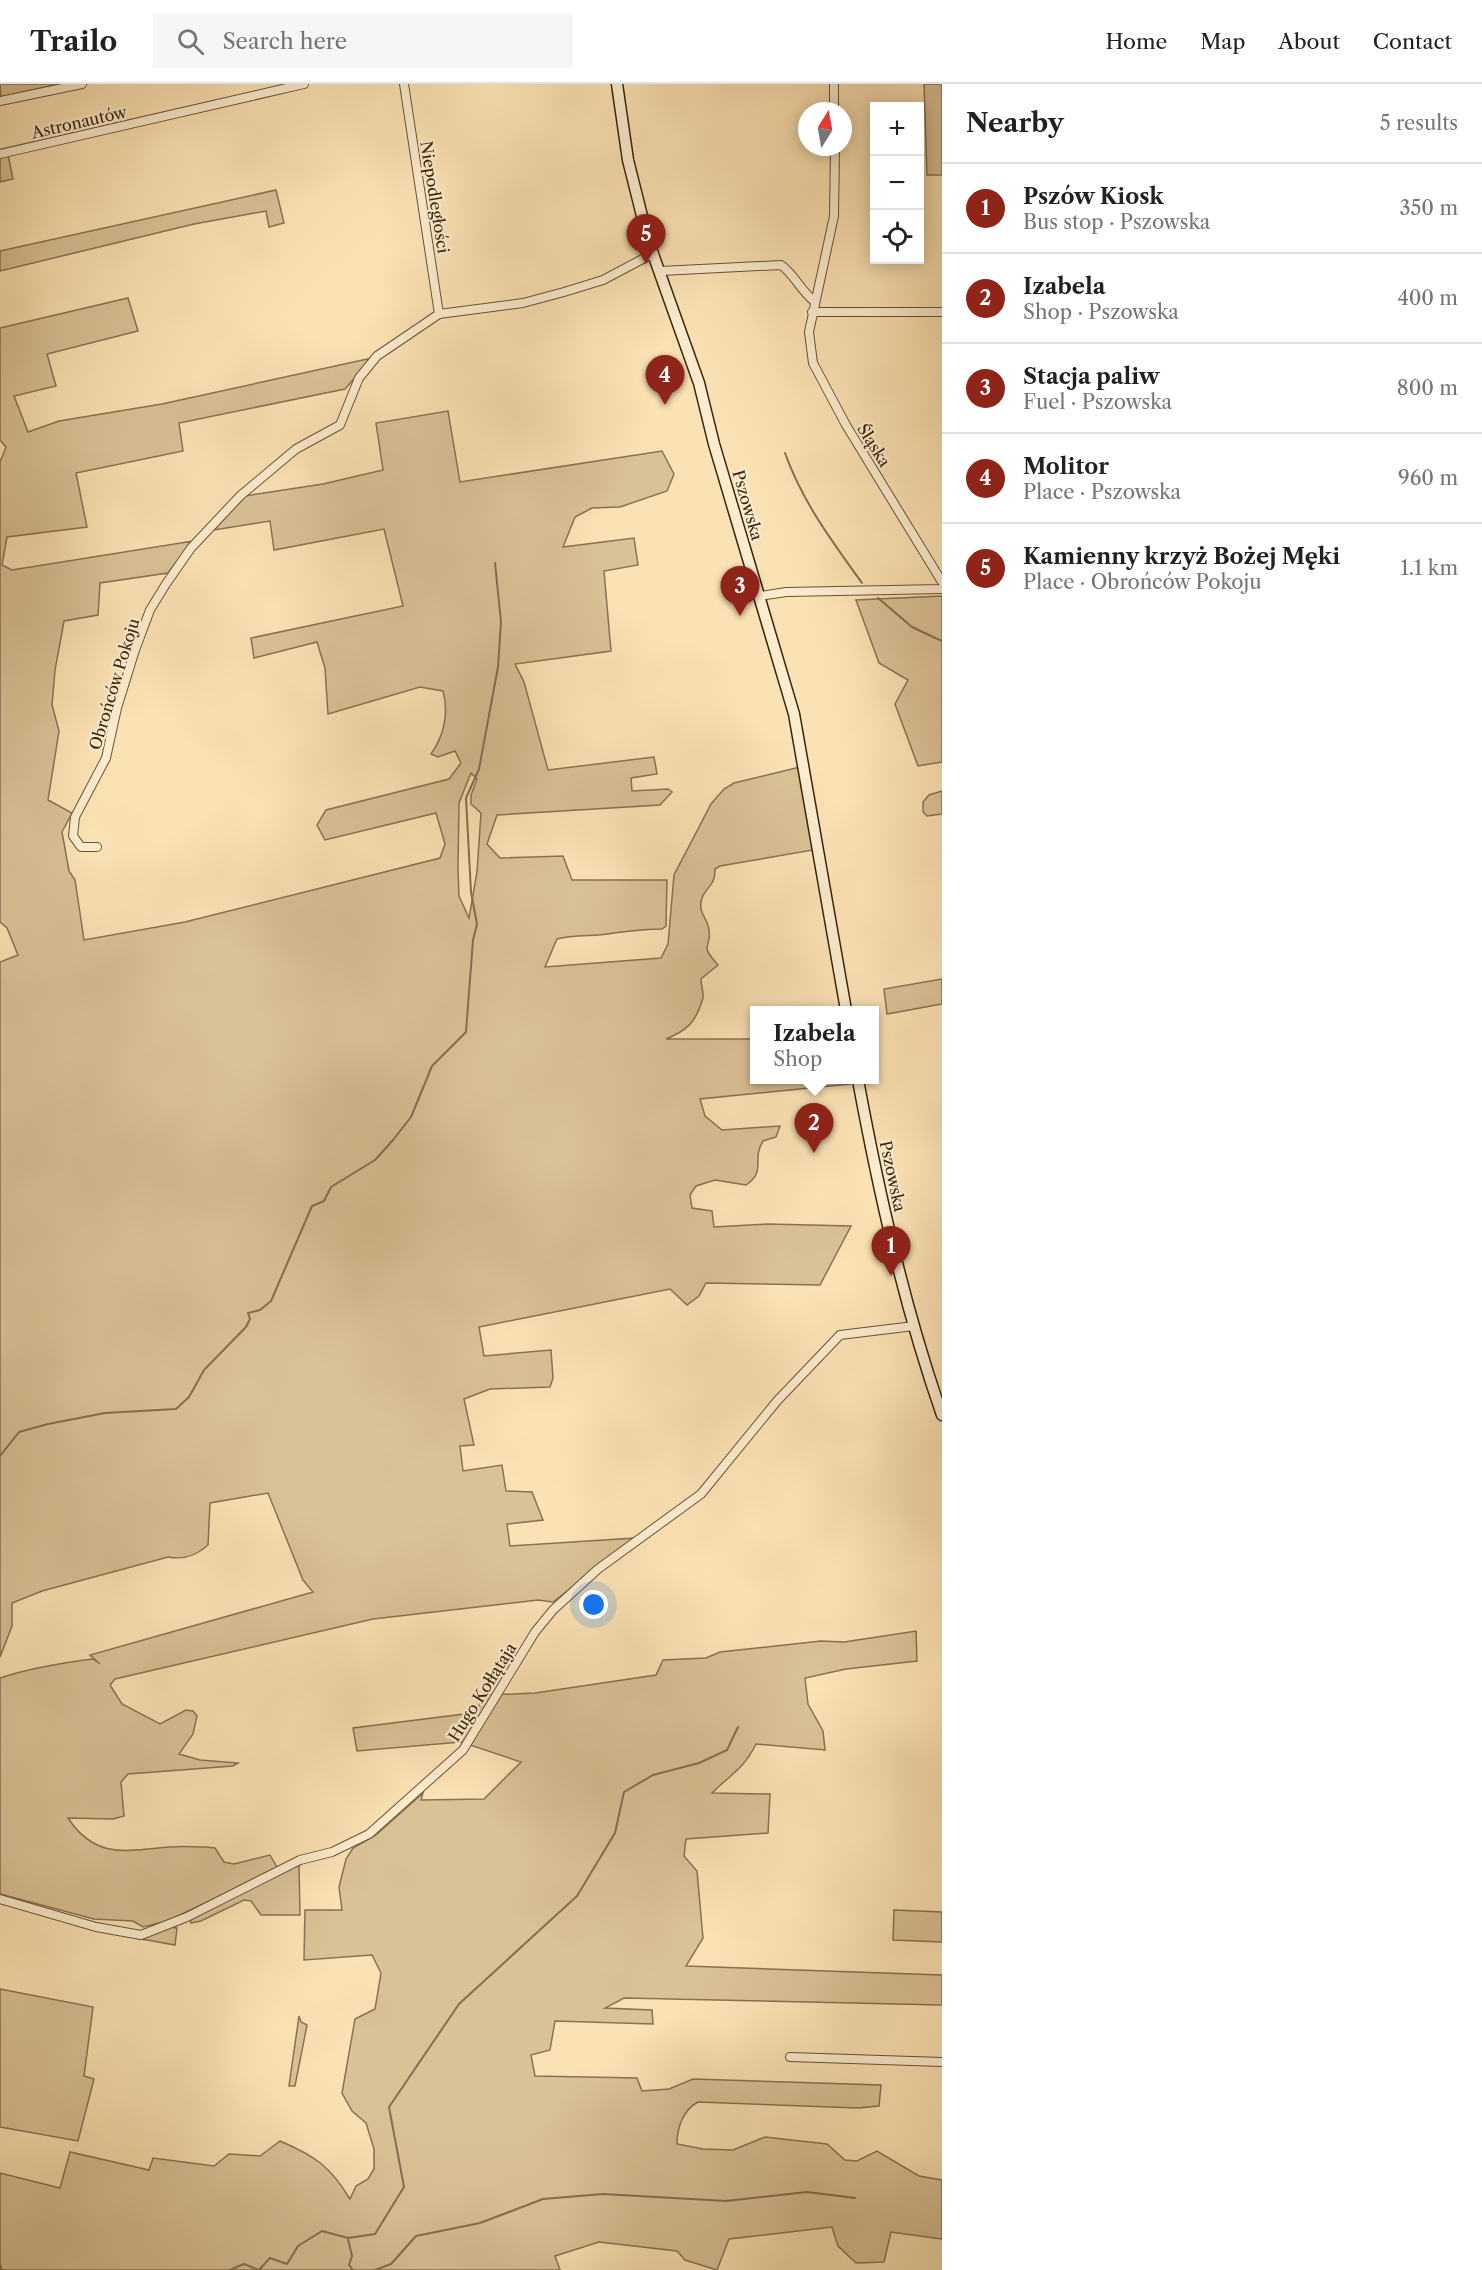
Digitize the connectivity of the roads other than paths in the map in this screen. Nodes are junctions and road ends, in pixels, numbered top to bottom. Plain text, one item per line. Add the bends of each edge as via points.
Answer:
1 (82, 84) edge
2 (304, 84) edge
3 (404, 84) edge
4 (617, 84) edge
5 (834, 84) edge
6 (0, 101) edge
7 (834, 102) edge
8 (0, 154) edge
9 (835, 156) edge
10 (654, 254) junction
11 (661, 271) junction
12 (814, 301) junction
13 (812, 312) junction
14 (942, 312) edge
15 (440, 314) junction
16 (942, 582) edge
17 (942, 589) edge
18 (760, 596) junction
19 (97, 847) dead end
20 (845, 1006) edge
21 (859, 1084) edge
22 (914, 1326) junction
23 (942, 1415) edge
24 (0, 1899) edge
25 (790, 2057) dead end
26 (942, 2062) edge

1 - 6 street
2 - 8 street, Astronautów
3 - 15 street, Niepodległości
4 - 10 main road, Pszowska via 628,160
5 - 7 street
9 - 12 street, Śląska via 834,216
10 - 11 main road, Pszowska
10 - 15 street, Obrońców Pokoju via 603,280 564,292 523,303
11 - 12 street via 781,265
11 - 18 main road, Pszowska via 699,383
12 - 13 street, Śląska
13 - 14 street
13 - 16 street, Śląska via 809,332 813,363 846,425
15 - 19 street, Obrońców Pokoju via 377,356 359,378 340,425 296,449 258,480 202,536 166,584 150,610 131,660 106,758 75,818 73,836 81,847
17 - 18 street
18 - 20 main road, Pszowska via 794,714
21 - 22 main road, Pszowska via 880,1192
22 - 23 main road, Pszowska
22 - 24 street, Hugo Kołłątaja via 840,1335 777,1401 701,1494 598,1569 553,1610 535,1632 463,1750 369,1834 332,1852 300,1860 187,1917 141,1935 96,1927
25 - 26 street

